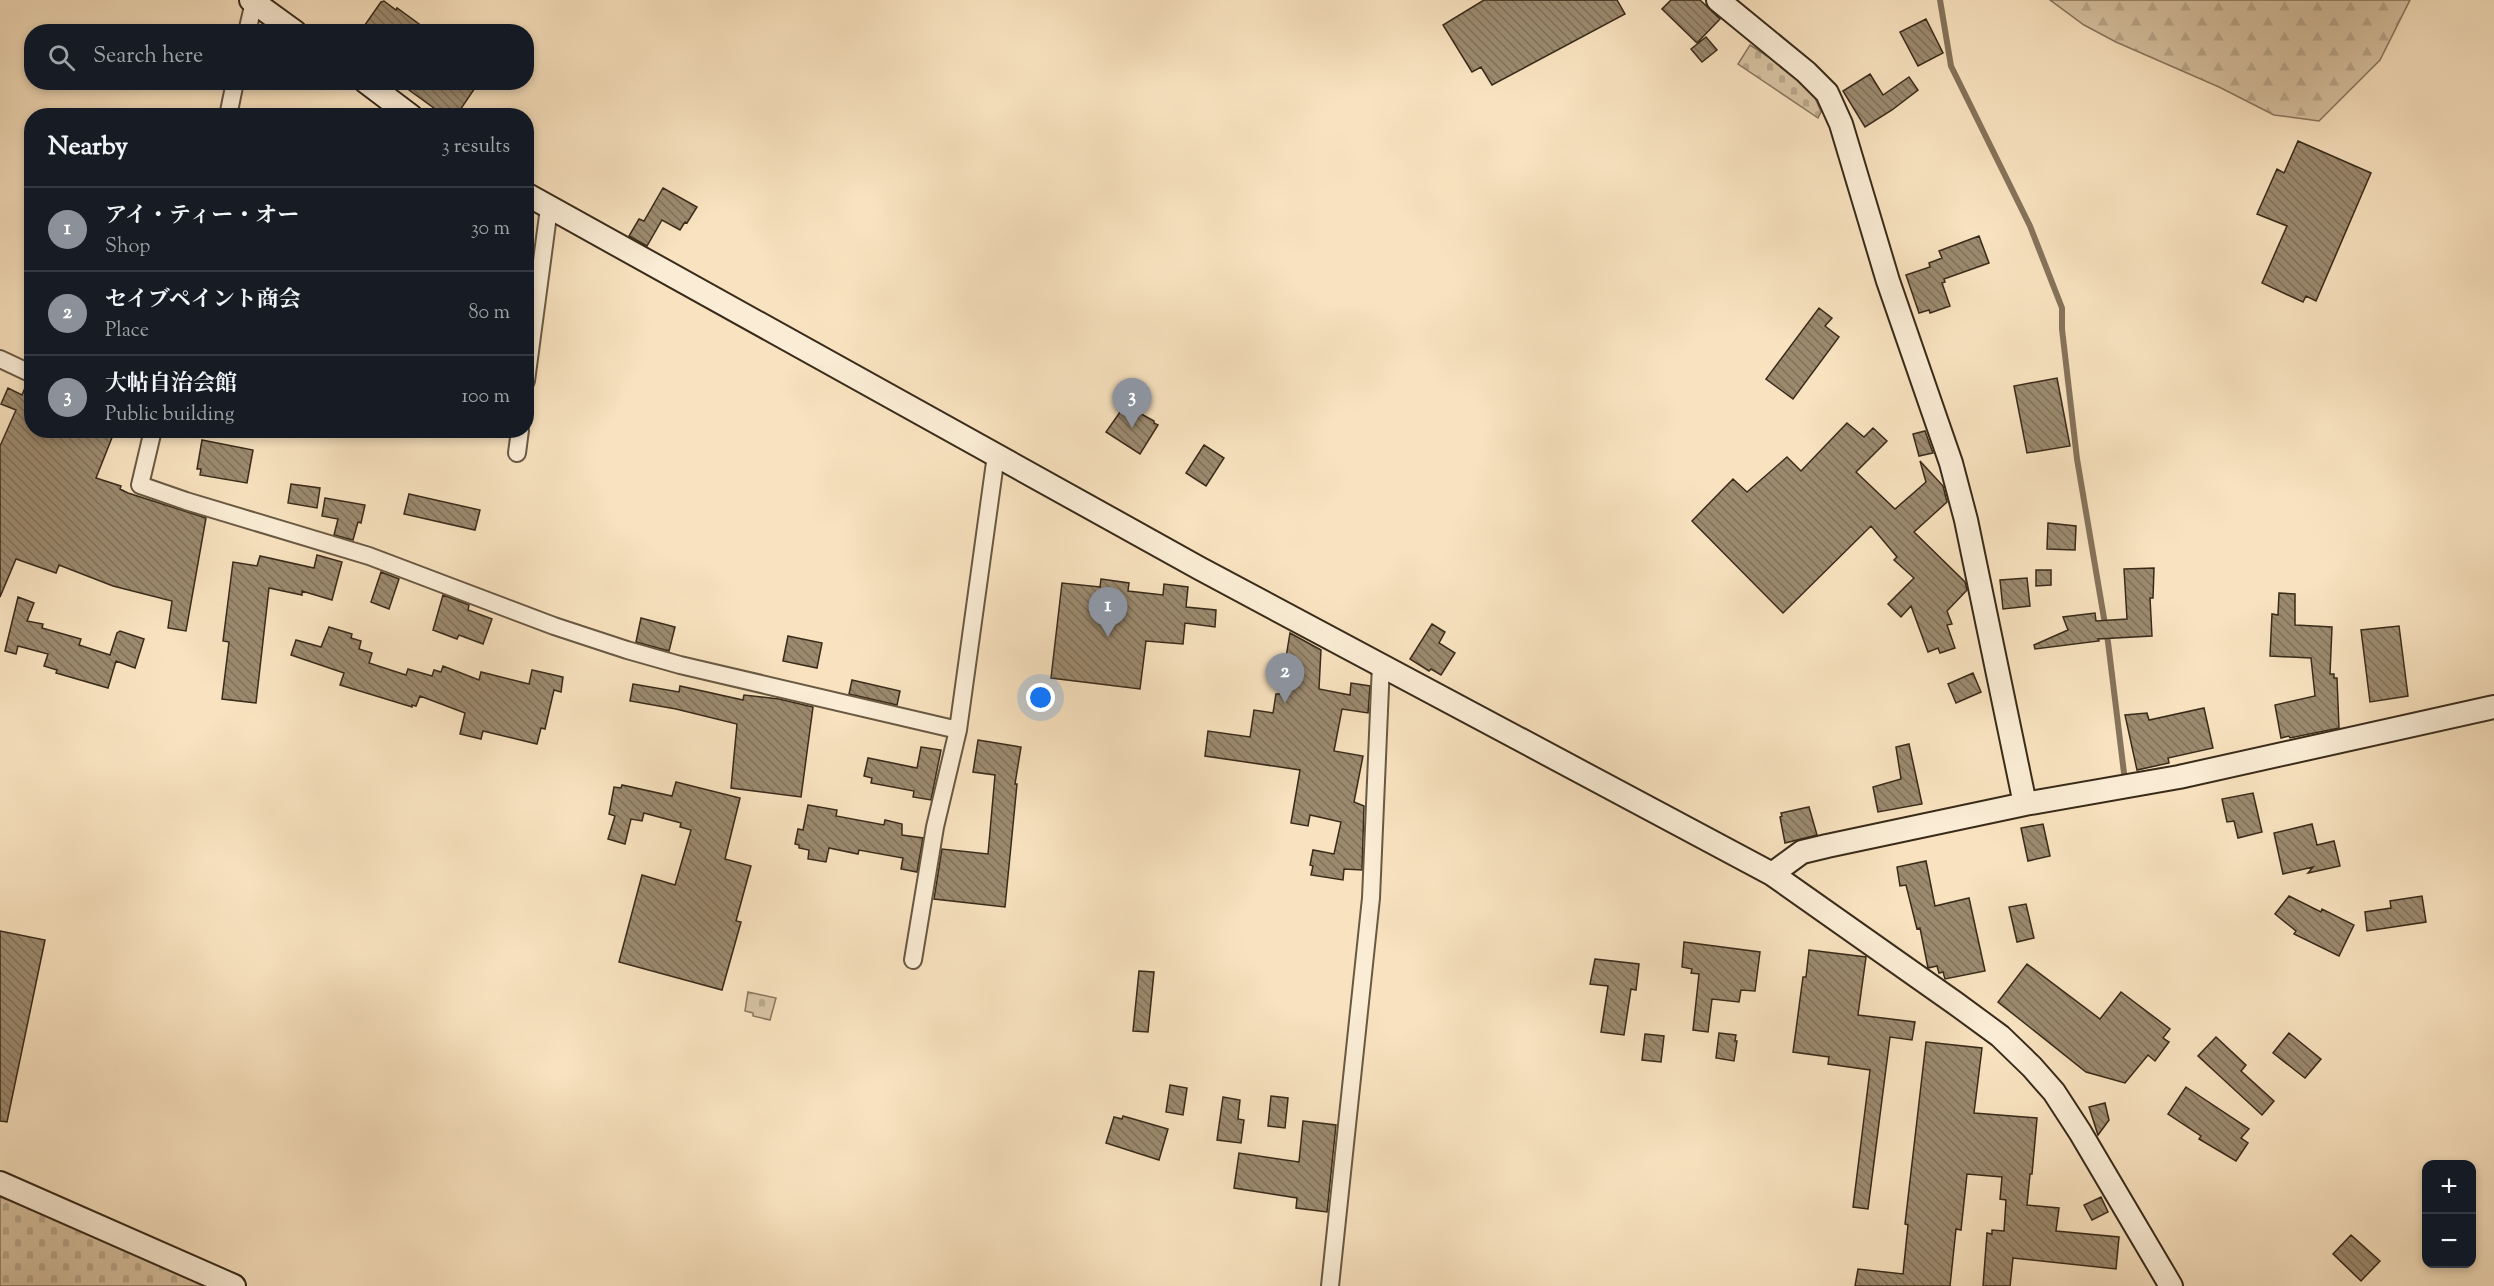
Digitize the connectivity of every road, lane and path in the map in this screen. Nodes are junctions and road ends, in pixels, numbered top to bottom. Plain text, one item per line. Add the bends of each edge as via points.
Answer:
1 (1719, 0) edge
2 (252, 1) edge
3 (248, 24) edge
4 (285, 24) edge
5 (233, 90) edge
6 (377, 90) edge
7 (230, 108) edge
8 (400, 108) edge
9 (534, 199) edge
10 (549, 208) junction
11 (534, 321) edge
12 (0, 359) edge
13 (24, 370) edge
14 (151, 438) edge
15 (519, 438) edge
16 (517, 453) dead end
17 (996, 455) junction
18 (1381, 664) junction
19 (2494, 707) edge
20 (958, 730) junction
21 (2025, 804) junction
22 (1772, 874) junction
23 (913, 960) dead end
24 (0, 1183) edge
25 (234, 1286) edge
26 (1330, 1286) edge
27 (2171, 1286) edge

1 - 21 street via 1827,93 1840,124 1888,281 1951,463
2 - 3 street
2 - 4 street
5 - 7 street
6 - 8 street
9 - 10 street
10 - 11 street
10 - 17 street
12 - 13 street
14 - 20 street via 140,485 369,556 627,650
15 - 16 street
17 - 18 street
17 - 20 street
18 - 22 street
18 - 26 street via 1371,898
19 - 21 street via 2179,777
20 - 23 street via 935,827
21 - 22 street via 1802,852
22 - 27 street via 2000,1036 2032,1067 2080,1132
24 - 25 street

